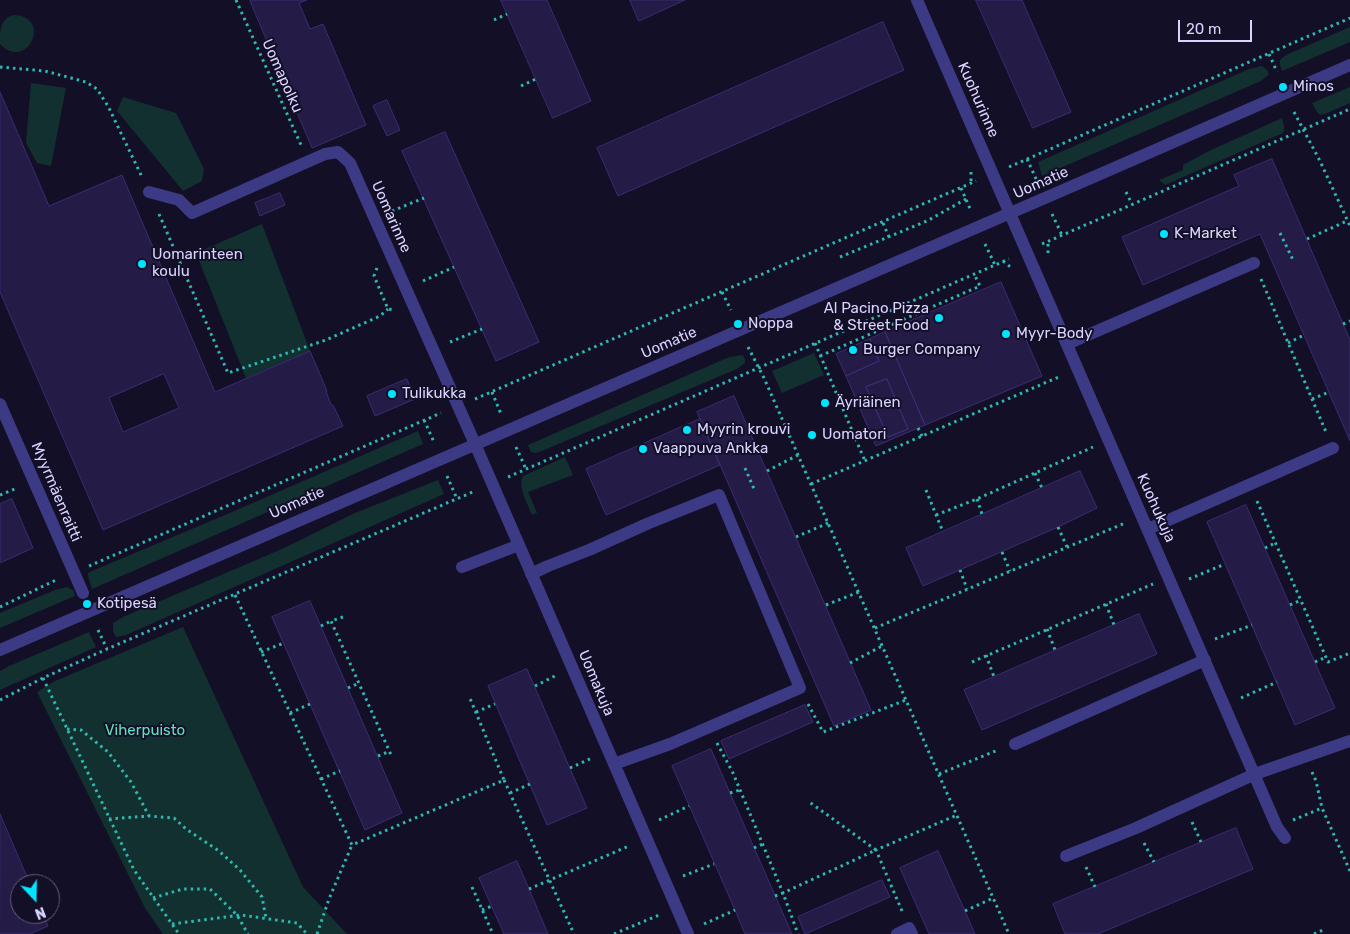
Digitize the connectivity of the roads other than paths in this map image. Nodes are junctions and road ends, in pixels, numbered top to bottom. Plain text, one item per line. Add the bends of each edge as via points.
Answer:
1 (917, 0) edge
2 (1350, 65) edge
3 (150, 192) road end
4 (1010, 214) junction
5 (1254, 263) road end
6 (1067, 344) junction
7 (0, 404) edge
8 (475, 444) junction
9 (1332, 448) road end
10 (1148, 529) junction
11 (519, 545) junction
12 (462, 567) dead end
13 (531, 574) junction
14 (83, 593) dead end
15 (0, 650) edge
16 (1205, 660) junction
17 (1350, 741) edge
18 (1015, 744) road end
19 (614, 764) junction
20 (1254, 774) junction
21 (1285, 838) dead end
22 (1066, 856) dead end
23 (910, 931) edge
24 (688, 934) edge
25 (897, 934) edge

1 - 4 street, Kuohurinne
2 - 4 street, Uomatie
3 - 8 street, Uomarinne via 179,200 192,213 308,161 338,152 350,164
4 - 6 street, Kuohukuja
4 - 8 street, Uomatie
5 - 6 street
6 - 10 street, Kuohukuja
7 - 14 street, Myyrmäenraitti
8 - 11 street, Uomakuja
8 - 15 street, Uomatie
9 - 10 street
10 - 16 street, Kuohukuja
11 - 12 street
11 - 13 street, Uomakuja
13 - 19 street, Uomakuja
13 - 19 street via 719,495 800,688 670,744
16 - 18 street
16 - 20 street, Kuohukuja
17 - 20 street
19 - 24 street, Uomakuja
20 - 21 street, Kuohukuja
20 - 22 street
23 - 25 street

